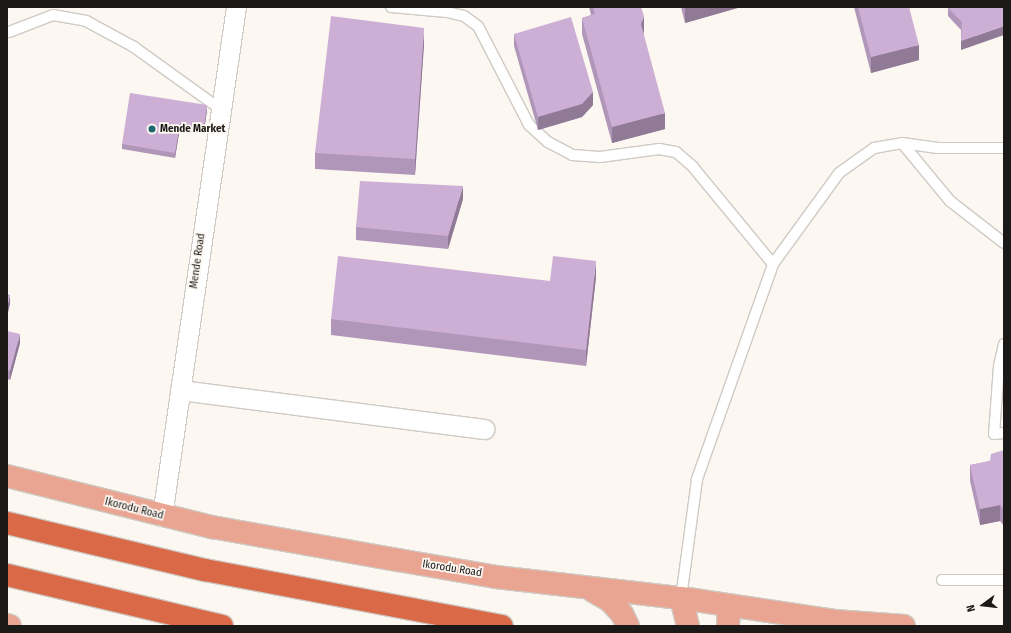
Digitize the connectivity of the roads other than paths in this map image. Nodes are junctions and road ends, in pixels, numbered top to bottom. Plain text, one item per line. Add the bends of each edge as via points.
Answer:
1 (236, 7) edge
2 (392, 7) edge
3 (9, 32) dead end
4 (219, 108) junction
5 (902, 143) junction
6 (1004, 148) edge
7 (1004, 243) edge
8 (773, 264) junction
9 (1004, 344) edge
10 (180, 390) junction
11 (485, 429) dead end
12 (1004, 433) edge
13 (7, 476) edge
14 (162, 516) junction
15 (7, 523) edge
16 (7, 575) edge
17 (942, 580) dead end
18 (1004, 580) edge
19 (588, 588) junction
20 (681, 598) junction
21 (728, 616) edge
22 (830, 624) edge
23 (222, 626) edge
24 (502, 626) edge
25 (628, 626) edge
26 (688, 626) edge
27 (904, 626) edge

1 - 4 street, Mende Road
2 - 8 lane via 447,12 464,16 478,26 529,125 548,142 572,155 600,157 659,148 676,152 693,167
3 - 4 lane via 53,15 86,21 134,47
4 - 10 street, Mende Road
5 - 6 lane via 938,148
5 - 7 lane via 950,202
5 - 8 lane via 874,148 839,173
8 - 20 lane via 697,479
9 - 12 lane via 999,366 994,434
10 - 11 street
10 - 14 street, Mende Road
13 - 14 main road, Ikorodu Road
14 - 19 main road, Ikorodu Road via 321,547 496,576
15 - 24 highway via 205,570
16 - 23 highway
17 - 18 lane
19 - 20 main road, Ikorodu Road
19 - 25 main road via 610,601 622,614
20 - 21 main road, Ikorodu Road
20 - 26 main road
21 - 22 main road, Ikorodu Road
22 - 27 main road, Ikorodu Road

